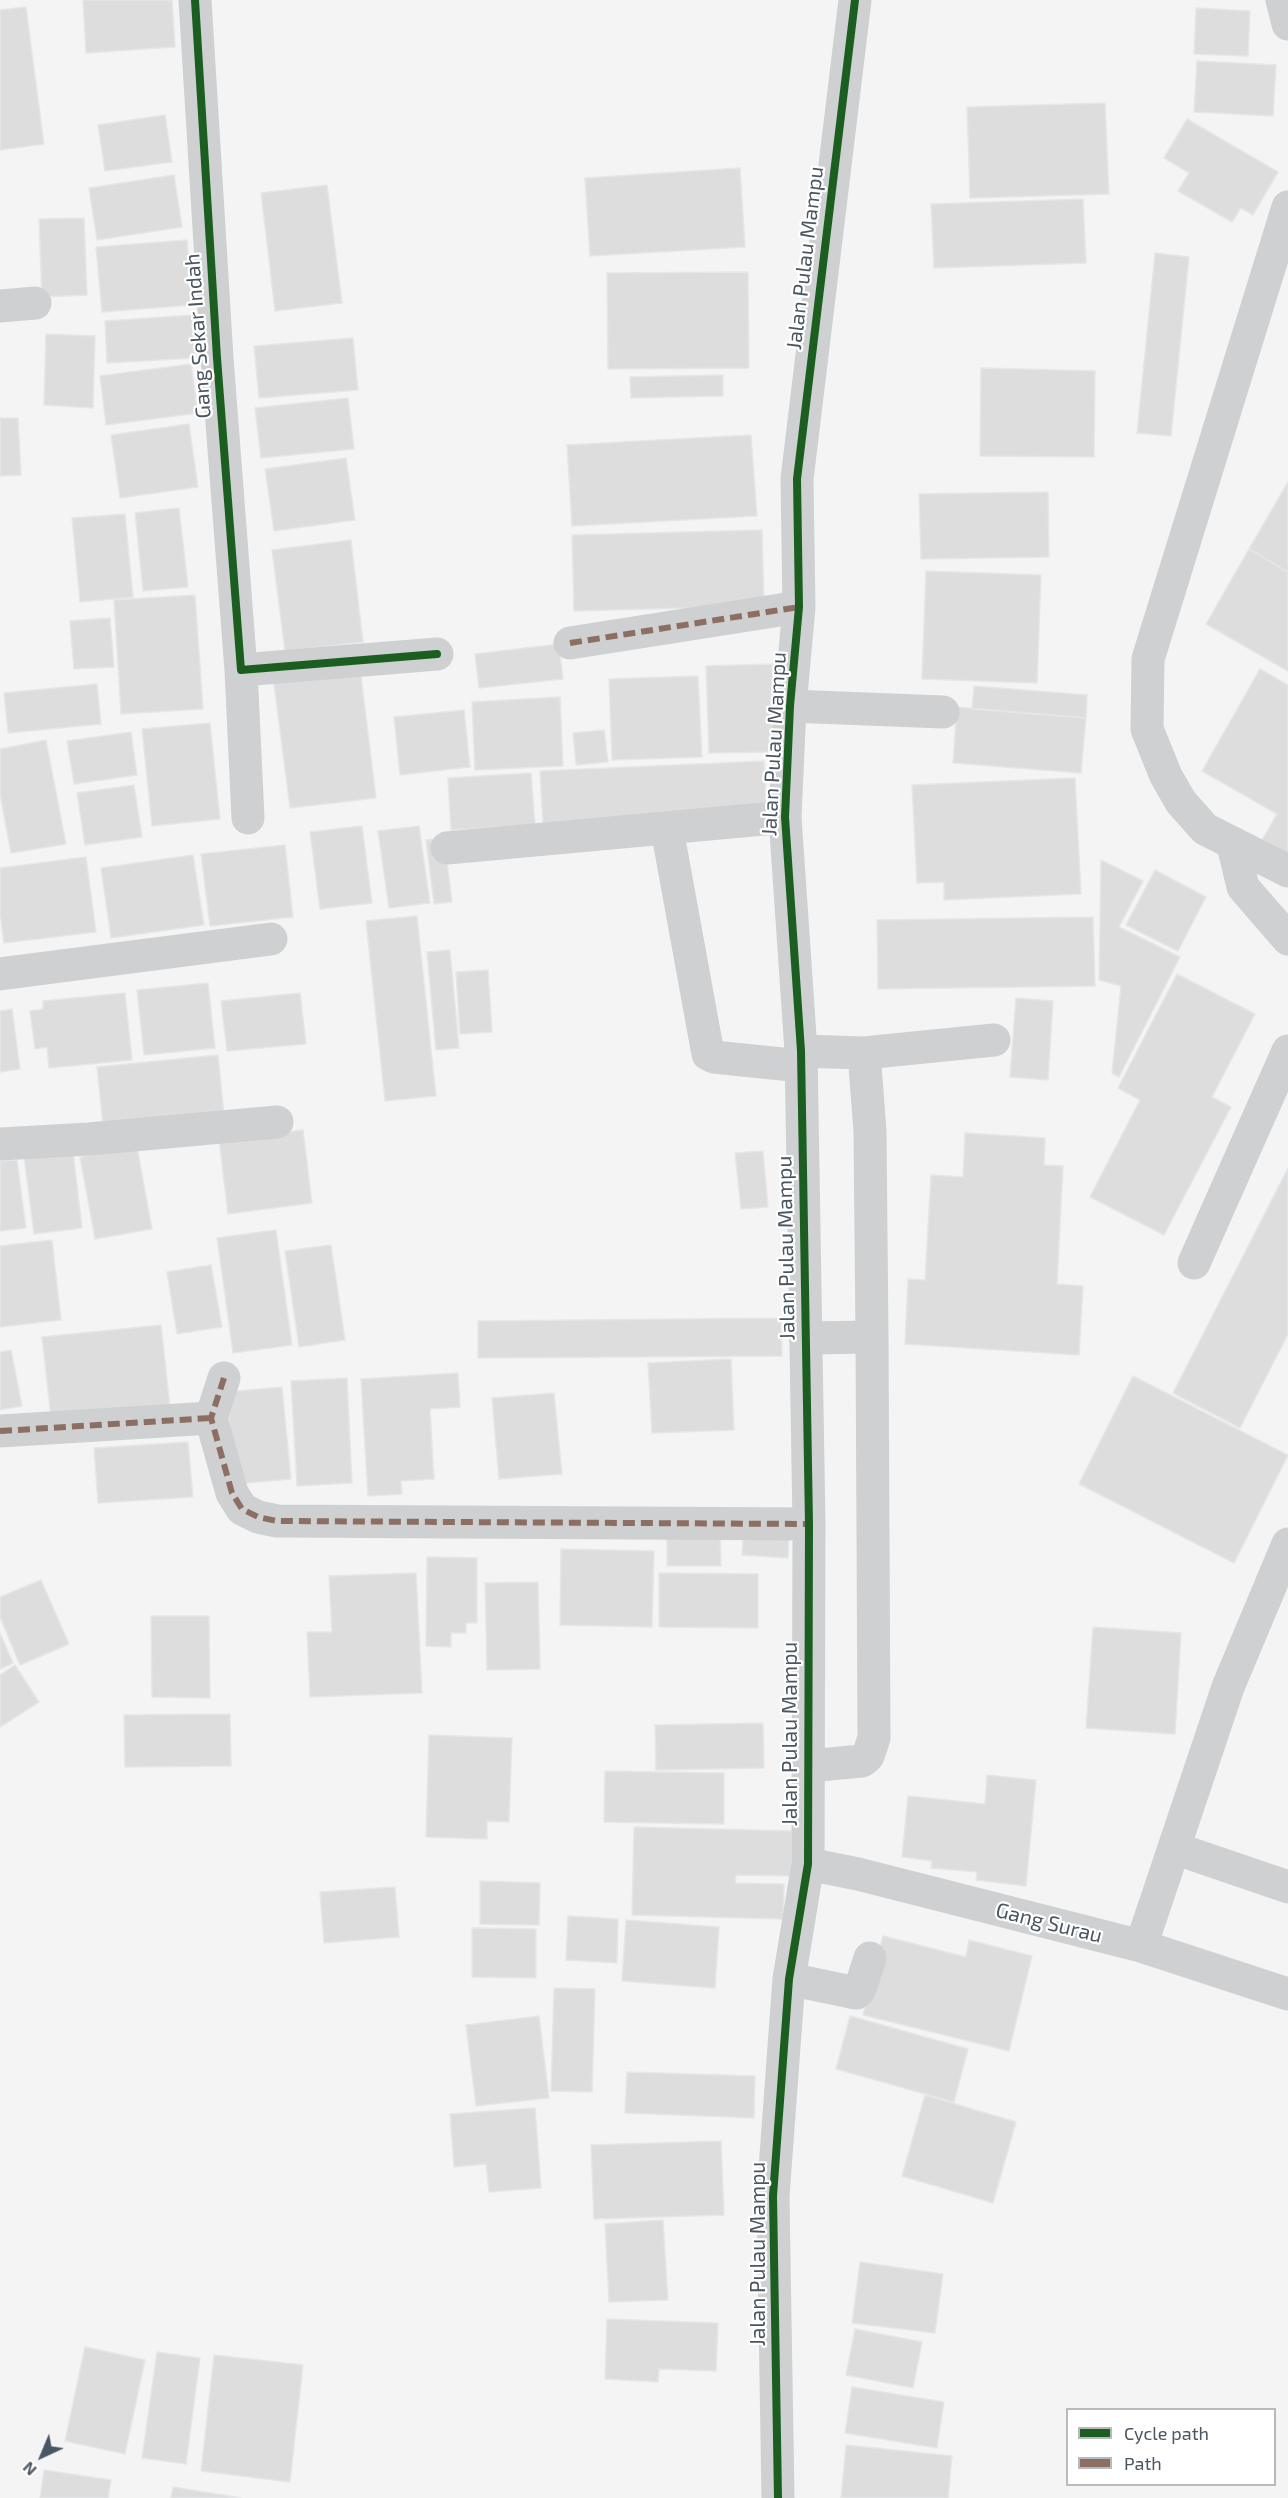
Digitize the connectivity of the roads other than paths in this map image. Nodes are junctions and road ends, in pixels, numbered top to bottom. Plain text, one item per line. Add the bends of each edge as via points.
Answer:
1 (195, 0) edge
2 (855, 0) edge
3 (1282, 0) edge
4 (1288, 24) edge
5 (1288, 207) edge
6 (35, 303) dead end
7 (0, 306) edge
8 (799, 607) junction
9 (570, 643) dead end
10 (437, 654) dead end
11 (241, 670) junction
12 (790, 706) junction
13 (943, 712) dead end
14 (785, 817) junction
15 (248, 818) dead end
16 (667, 829) junction
17 (1233, 845) junction
18 (447, 848) dead end
19 (1288, 871) edge
20 (271, 939) dead end
21 (1288, 939) edge
22 (0, 974) edge
23 (994, 1040) dead end
24 (1288, 1051) edge
25 (864, 1053) junction
26 (801, 1059) junction
27 (277, 1122) dead end
28 (0, 1144) edge
29 (1194, 1263) dead end
30 (872, 1337) junction
31 (805, 1338) junction
32 (224, 1378) dead end
33 (211, 1418) junction
34 (0, 1431) edge
35 (809, 1524) junction
36 (1288, 1544) edge
37 (808, 1766) junction
38 (1174, 1848) junction
39 (808, 1864) junction
40 (1288, 1887) edge
41 (1141, 1946) junction
42 (870, 1958) dead end
43 (789, 1979) junction
44 (1288, 1994) edge
45 (778, 2498) edge

1 - 11 street, Gang Sekar Indah
2 - 8 street, Jalan Pulau Mampu via 797,479
3 - 4 street
5 - 17 street via 1148,659 1147,729 1166,776 1181,802 1205,829
6 - 7 street
8 - 9 street
8 - 12 street, Jalan Pulau Mampu
10 - 11 street
11 - 15 street, Gang Sekar Indah
12 - 13 street
12 - 14 street, Jalan Pulau Mampu
14 - 16 street
14 - 26 street, Jalan Pulau Mampu
16 - 18 street
16 - 26 street via 708,1054
17 - 19 street
17 - 21 street via 1243,887
20 - 22 street
23 - 25 street
24 - 29 street
25 - 26 street
25 - 30 street via 870,1131
26 - 31 street, Jalan Pulau Mampu
27 - 28 street
30 - 31 street
30 - 37 street via 874,1738 868,1756 862,1761
31 - 35 street, Jalan Pulau Mampu
32 - 33 street
33 - 34 street
33 - 35 street via 232,1493 242,1509 268,1519
35 - 37 street, Jalan Pulau Mampu
36 - 38 street via 1228,1687
37 - 39 street, Jalan Pulau Mampu
38 - 40 street
38 - 41 street
39 - 41 street, Gang Surau
39 - 43 street, Jalan Pulau Mampu
41 - 44 street, Gang Surau
42 - 43 street via 856,1993
43 - 45 street, Jalan Pulau Mampu via 773,2196

